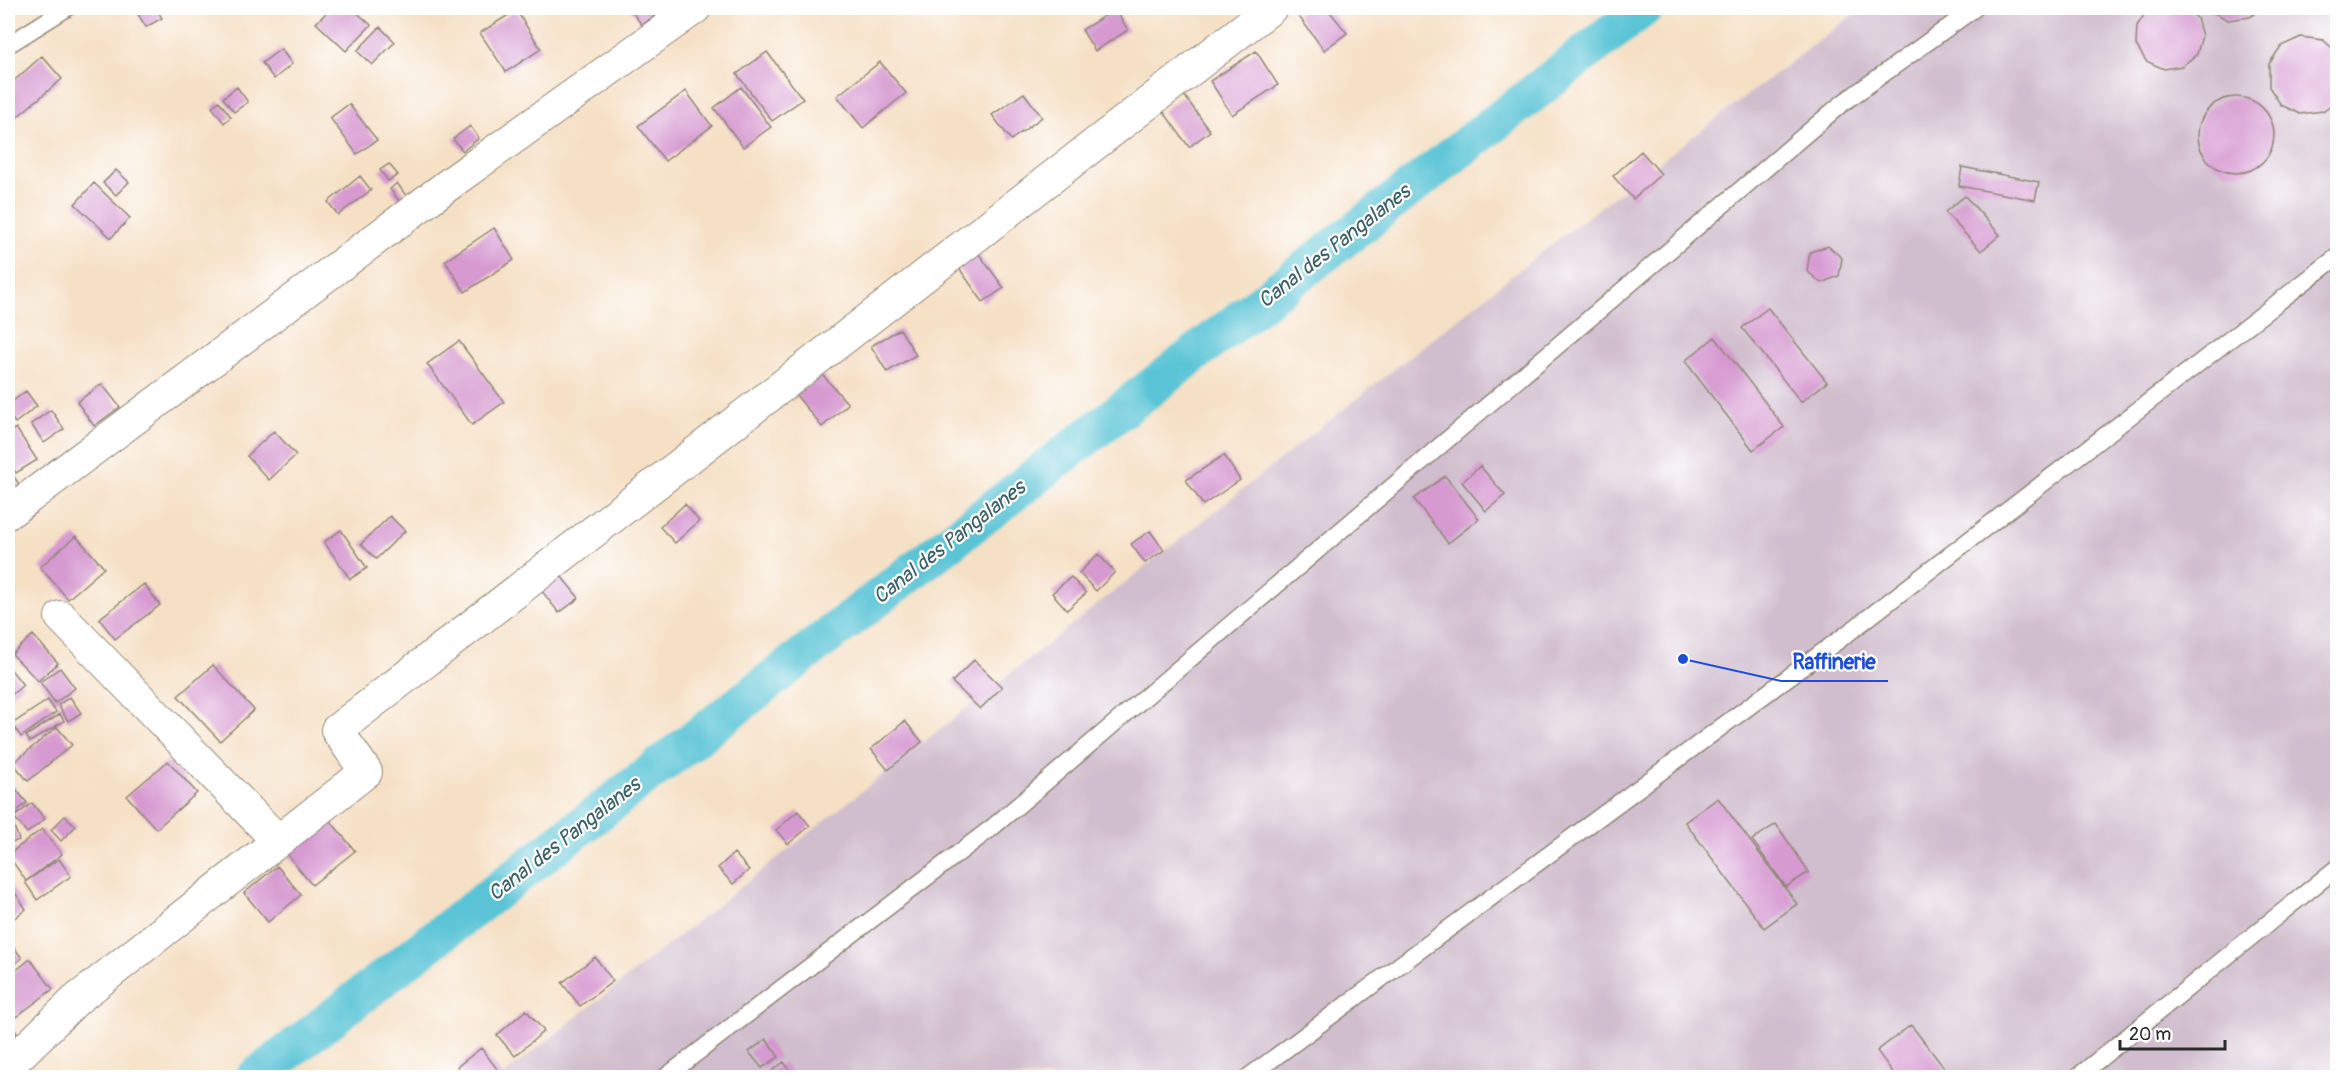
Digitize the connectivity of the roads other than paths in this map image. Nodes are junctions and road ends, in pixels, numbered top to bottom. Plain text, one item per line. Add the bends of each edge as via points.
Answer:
1 (67, 8) edge
2 (695, 8) edge
3 (1270, 8) edge
4 (1975, 8) edge
5 (8, 45) edge
6 (2337, 256) edge
7 (8, 513) edge
8 (61, 617) dead end
9 (278, 841) junction
10 (2337, 867) edge
11 (8, 1066) edge
12 (664, 1077) edge
13 (1246, 1077) edge
14 (2076, 1077) edge

1 - 5 lane
2 - 7 street via 452,182
3 - 9 street via 337,730 366,772
4 - 12 lane via 1840,105 994,826
6 - 13 lane via 1855,628
8 - 9 street
9 - 11 street via 76,1000
10 - 14 lane

